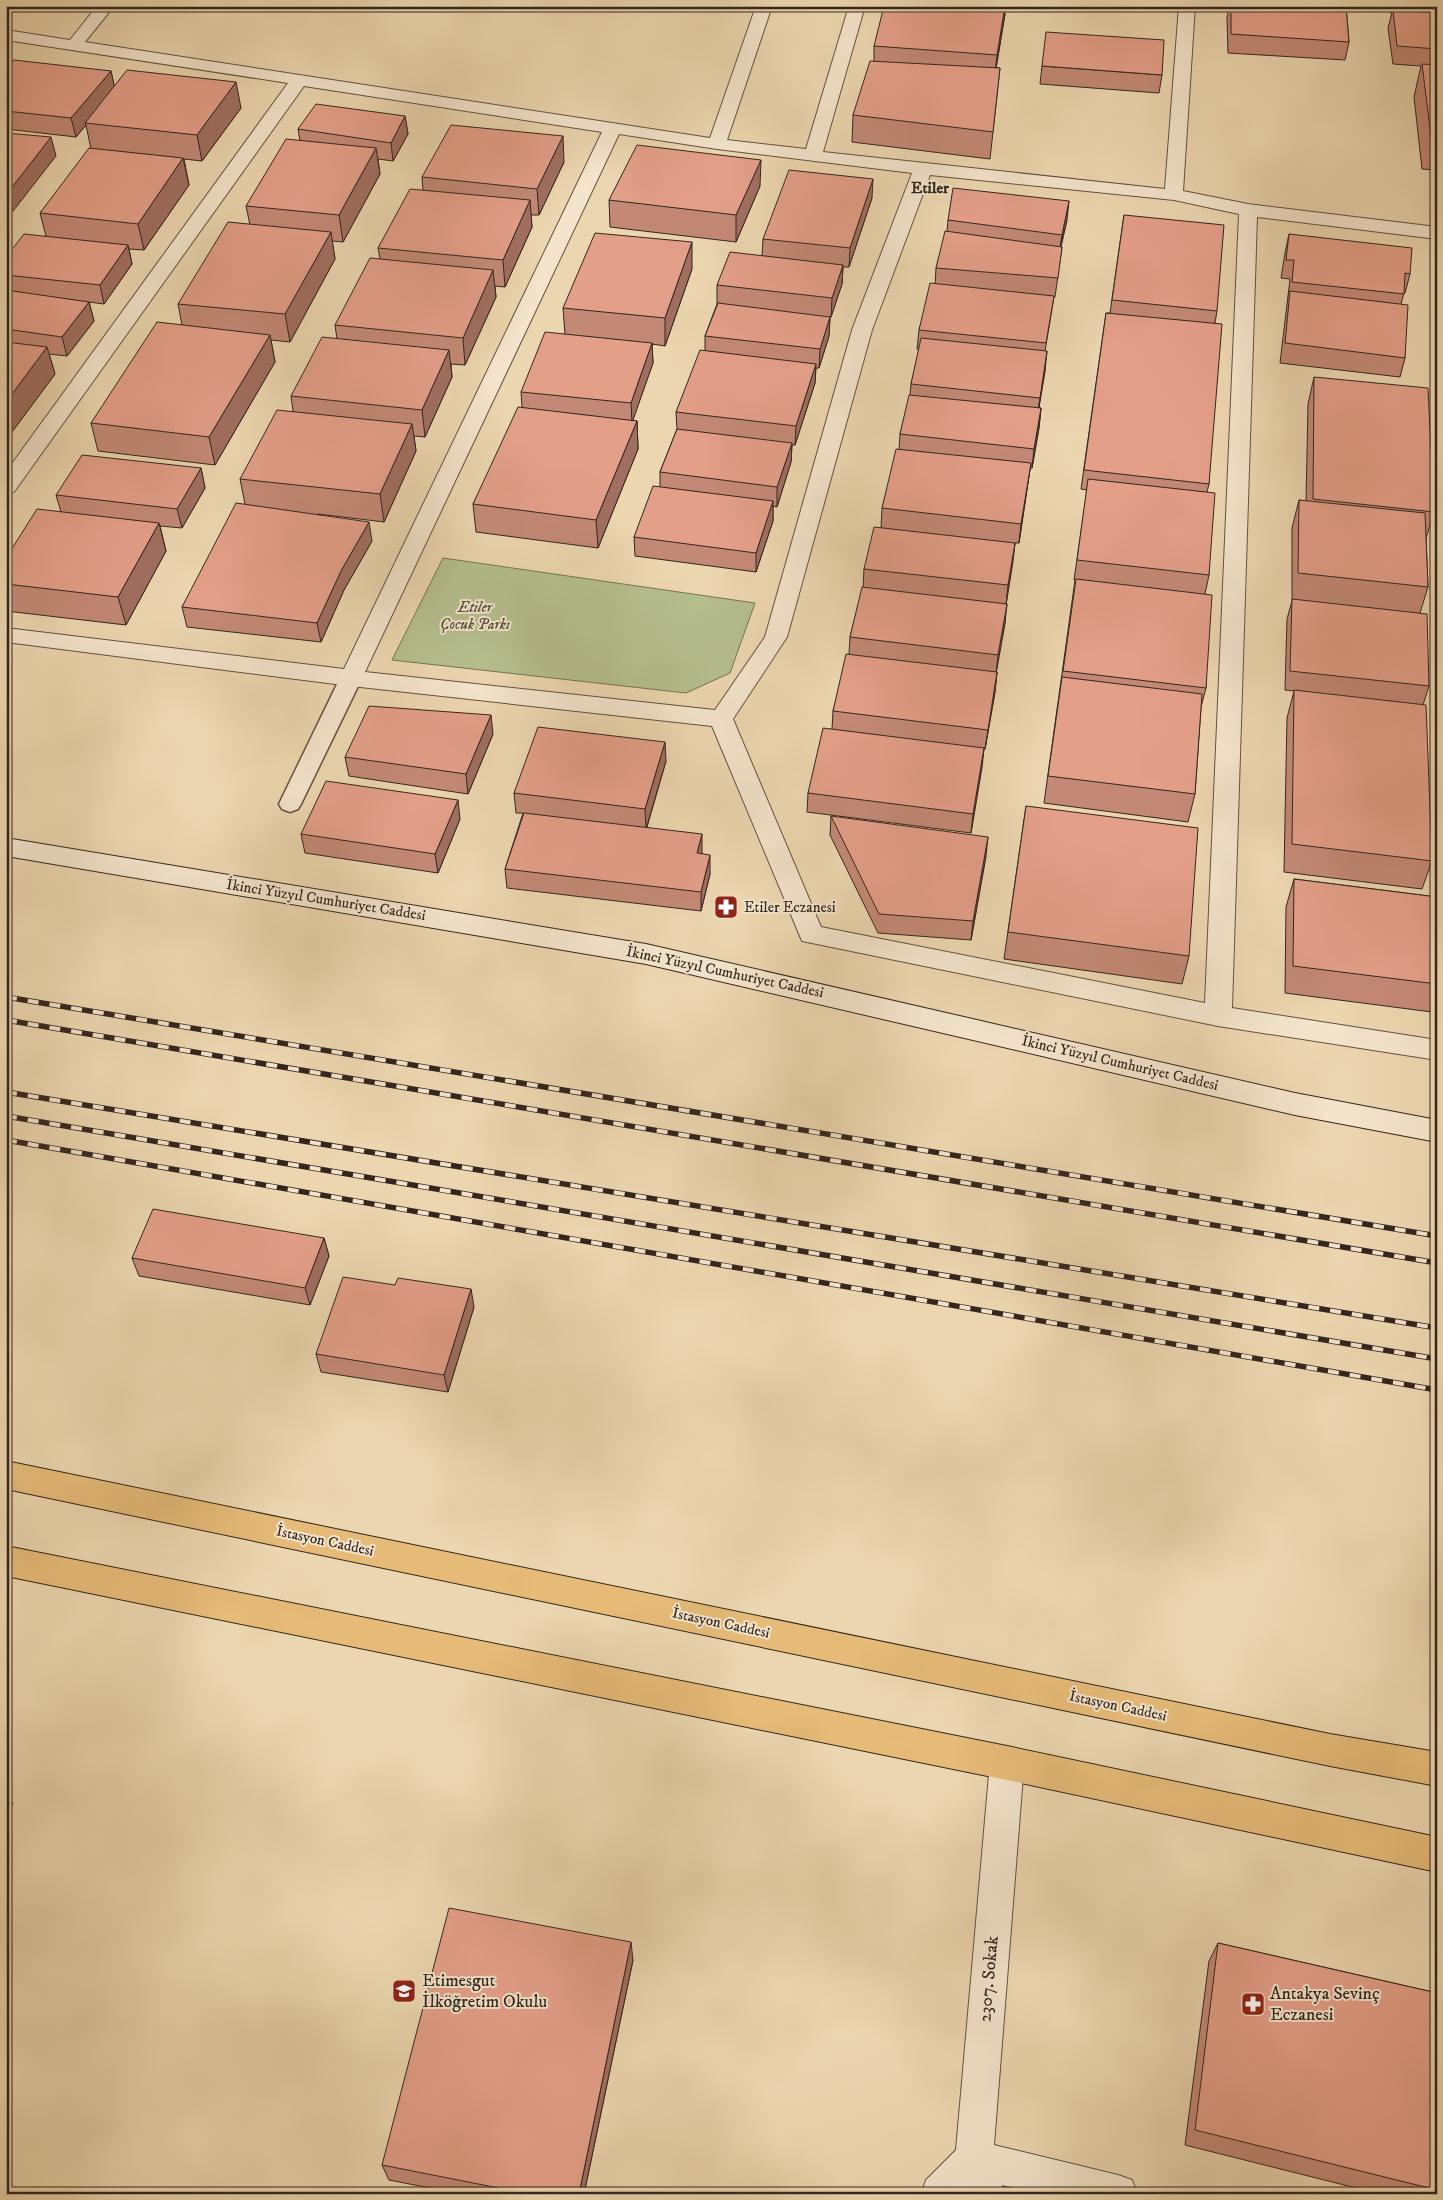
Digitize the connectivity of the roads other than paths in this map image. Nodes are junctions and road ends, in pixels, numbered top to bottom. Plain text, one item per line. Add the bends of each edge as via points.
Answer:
1 (106, 6) edge
2 (764, 6) edge
3 (857, 6) edge
4 (1187, 6) edge
5 (7, 36) edge
6 (75, 44) junction
7 (300, 79) junction
8 (614, 128) junction
9 (717, 144) junction
10 (813, 156) junction
11 (922, 169) junction
12 (1174, 195) junction
13 (1248, 210) junction
14 (1437, 233) edge
15 (6, 487) edge
16 (6, 635) edge
17 (351, 678) junction
18 (721, 719) junction
19 (290, 804) dead end
20 (6, 847) edge
21 (1218, 1016) junction
22 (1437, 1050) edge
23 (1437, 1131) edge
24 (6, 1474) edge
25 (6, 1561) edge
26 (1330, 1750) junction
27 (1437, 1754) edge
28 (1007, 1763) junction
29 (1437, 1770) edge
30 (1437, 1855) edge
31 (974, 2159) junction
32 (940, 2194) edge
33 (986, 2194) edge
34 (1118, 2194) edge

1 - 6 street
2 - 9 street
3 - 10 street
4 - 12 street
5 - 6 street
6 - 7 street
7 - 8 street
7 - 15 street
8 - 9 street
8 - 17 street
9 - 10 street
10 - 11 street
11 - 12 street
11 - 18 street via 862,330 776,638
12 - 13 street
13 - 14 street
13 - 21 street
16 - 17 street
17 - 18 street
17 - 19 lane
18 - 21 street via 811,934
20 - 23 street, İkinci Yüzyıl Cumhuriyet Caddesi via 646,954 1295,1104
21 - 22 street
24 - 26 main road, İstasyon Caddesi
25 - 28 main road
26 - 27 main road
26 - 29 main road, İstasyon Caddesi
28 - 30 main road
28 - 31 street, 2307. Sokak
31 - 32 street
31 - 33 street, 2307. Sokak
31 - 34 street

